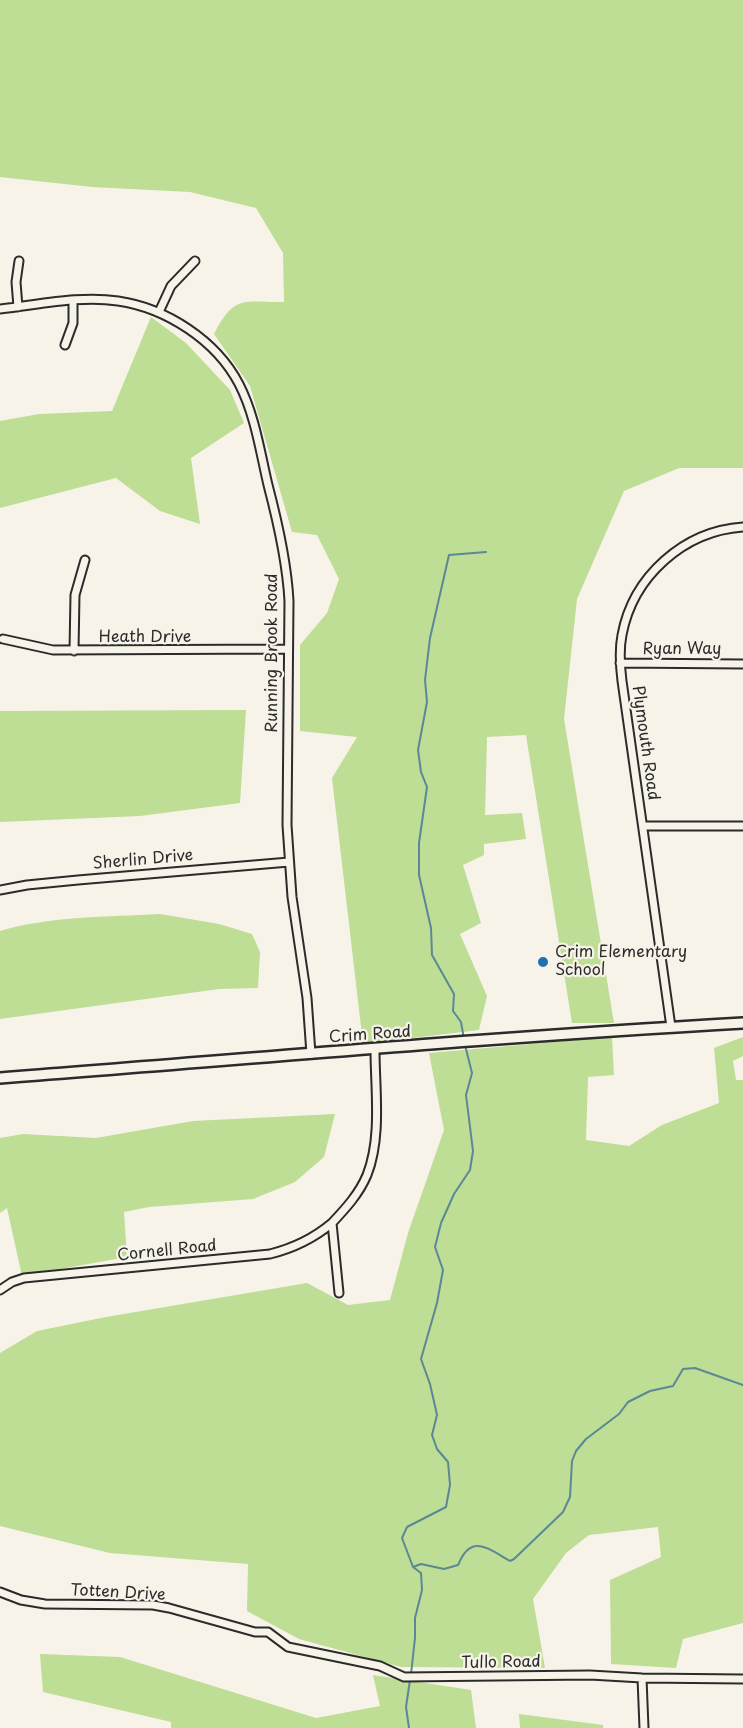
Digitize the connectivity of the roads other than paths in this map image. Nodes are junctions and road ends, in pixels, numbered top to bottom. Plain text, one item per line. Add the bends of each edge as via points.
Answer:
1 (19, 261) dead end
2 (195, 261) dead end
3 (73, 300) junction
4 (18, 307) junction
5 (0, 309) edge
6 (159, 312) junction
7 (65, 345) dead end
8 (743, 527) edge
9 (85, 560) dead end
10 (3, 639) dead end
11 (288, 650) junction
12 (74, 651) junction
13 (620, 663) junction
14 (743, 664) edge
15 (643, 826) junction
16 (743, 826) edge
17 (289, 862) junction
18 (0, 890) edge
19 (743, 1023) edge
20 (671, 1027) junction
21 (375, 1050) junction
22 (311, 1054) junction
23 (0, 1078) edge
24 (332, 1223) junction
25 (0, 1290) edge
26 (339, 1293) dead end
27 (0, 1592) edge
28 (268, 1632) joint
29 (642, 1678) junction
30 (743, 1678) edge
31 (644, 1728) edge

1 - 4 street
2 - 6 street via 171,286
3 - 4 street, Running Brook Road
3 - 6 street, Running Brook Road via 118,301
3 - 7 street via 74,323
4 - 5 street, Running Brook Road
6 - 11 street, Running Brook Road via 206,344 240,386 256,434 285,561
8 - 13 street, Plymouth Road via 719,530 688,542 650,574 625,621
9 - 12 street via 75,595
10 - 12 street, Heath Drive via 43,649
11 - 12 street, Heath Drive
11 - 17 street, Running Brook Road
13 - 14 street, Ryan Way
13 - 15 street, Plymouth Road
15 - 16 street
15 - 20 street, Plymouth Road
17 - 18 street, Sherlin Drive
17 - 22 street, Running Brook Road
19 - 20 street, Crim Road
20 - 21 street, Crim Road
21 - 22 street, Crim Road
21 - 24 street, Cornell Road via 375,1126 367,1175 355,1197
22 - 23 street, Crim Road
24 - 25 street, Cornell Road via 305,1242 270,1254 24,1278
24 - 26 street
27 - 28 street, Totten Drive via 45,1604 153,1605
28 - 29 street, Tullo Road via 288,1647 380,1666 404,1677
29 - 30 street, Tullo Road
29 - 31 street

